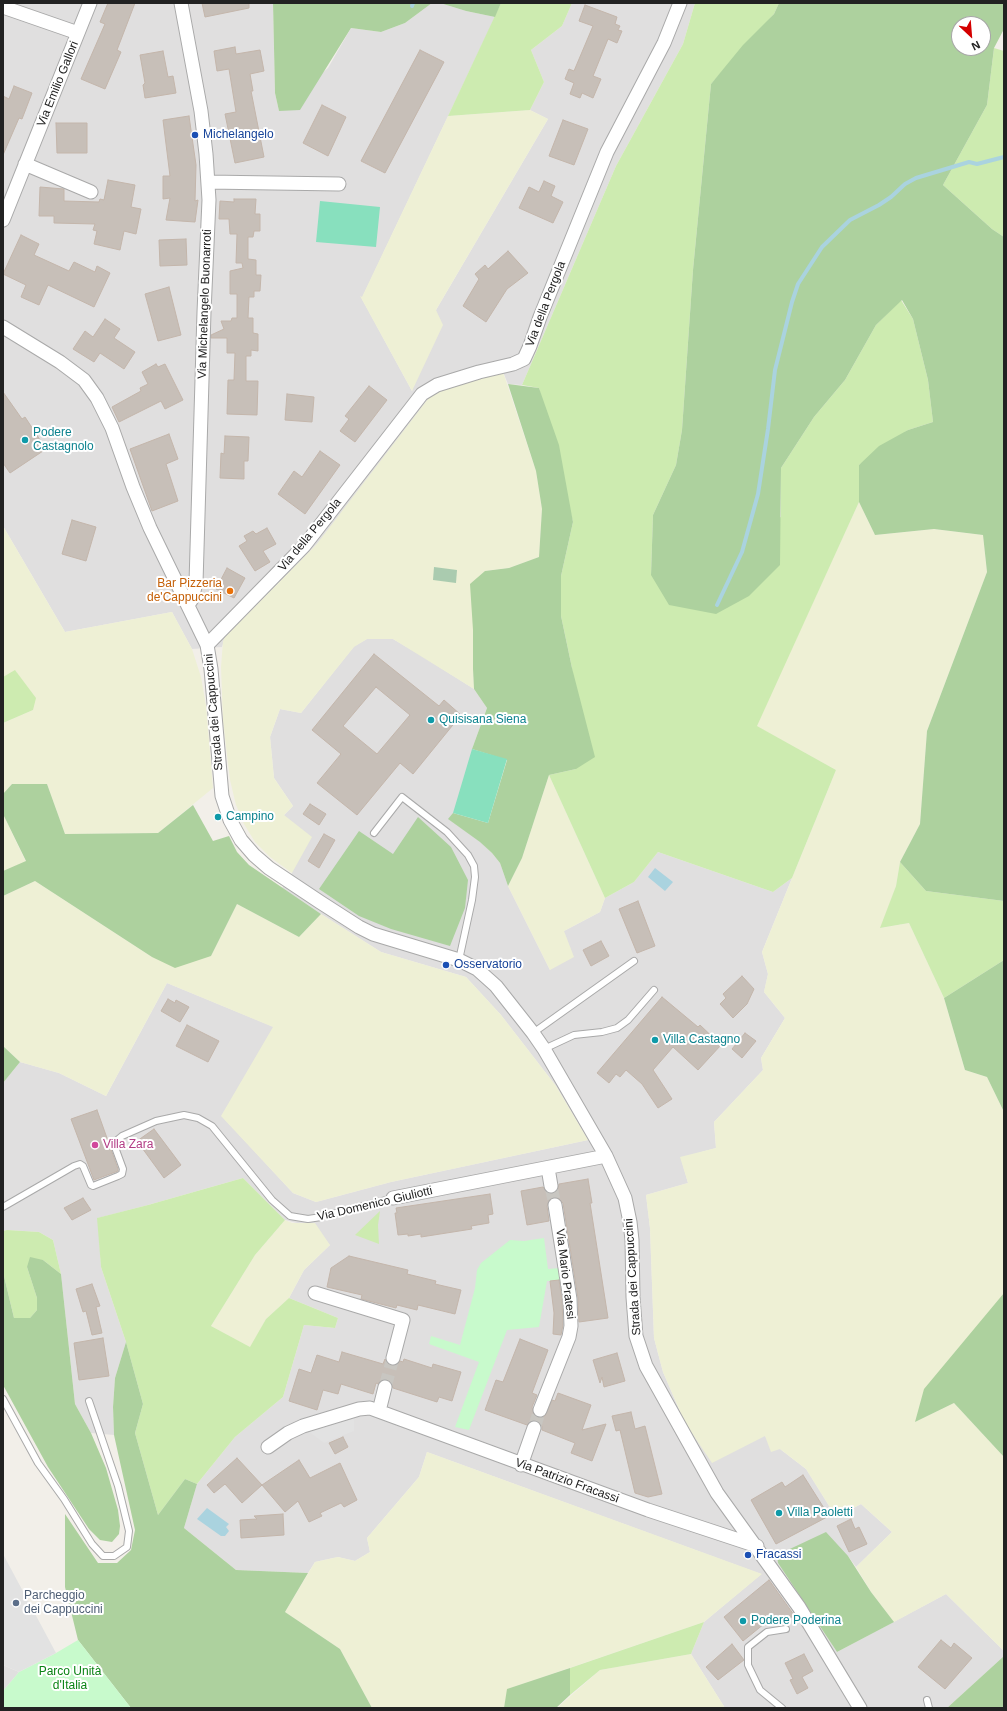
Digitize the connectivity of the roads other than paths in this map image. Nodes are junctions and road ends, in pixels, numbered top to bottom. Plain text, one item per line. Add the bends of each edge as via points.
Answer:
1 (90, 3) edge
2 (181, 3) edge
3 (680, 3) edge
4 (3, 7) edge
5 (78, 33) junction
6 (25, 164) junction
7 (208, 182) junction
8 (339, 184) dead end
9 (91, 192) dead end
10 (3, 220) edge
11 (3, 327) edge
12 (188, 605) junction
13 (207, 645) junction
14 (374, 833) dead end
15 (459, 960) junction
16 (634, 961) dead end
17 (654, 990) dead end
18 (533, 1033) junction
19 (544, 1049) junction
20 (606, 1156) junction
21 (548, 1168) junction
22 (552, 1186) tunnel mouth
23 (393, 1198) joint
24 (555, 1205) tunnel mouth
25 (3, 1207) edge
26 (315, 1292) dead end
27 (393, 1358) tunnel mouth
28 (385, 1387) tunnel mouth
29 (3, 1400) edge
30 (89, 1401) dead end
31 (540, 1410) tunnel mouth
32 (379, 1411) junction
33 (534, 1428) tunnel mouth
34 (268, 1447) dead end
35 (521, 1465) junction
36 (757, 1546) junction
37 (786, 1629) dead end
38 (926, 1700) dead end
39 (782, 1708) edge
40 (860, 1708) edge
41 (929, 1708) edge

1 - 5 street, Via Emilio Gallori
2 - 7 street, Via Michelangelo Buonarroti via 201,111
3 - 13 street, Via della Pergola via 664,43 609,146 524,359 437,385 422,394 304,546
4 - 5 street
5 - 6 street, Via Emilio Gallori
6 - 9 street
6 - 10 street, Via Emilio Gallori
7 - 8 street
7 - 12 street, Via Michelangelo Buonarroti via 196,583
11 - 12 street, Strada dei Cappuccini via 69,368 84,380 93,392 112,428 137,499
12 - 13 street, Strada dei Cappuccini
13 - 15 street, Strada dei Cappuccini via 213,684 222,796 230,820 246,846 269,868 359,927 373,934
14 - 15 lane via 402,797 444,828 468,855 474,866 475,877
15 - 18 street, Strada dei Cappuccini via 486,976
16 - 18 lane
17 - 19 lane via 628,1020 616,1028 574,1035
18 - 19 street, Strada dei Cappuccini
19 - 20 street, Strada dei Cappuccini
20 - 21 street, Via Domenico Giuliotti
20 - 36 street, Strada dei Cappuccini via 625,1198 630,1222 635,1322 643,1359 703,1471
21 - 22 street
21 - 23 street, Via Domenico Giuliotti
23 - 25 lane, Via Domenico Giuliotti via 321,1217 308,1219 290,1216 272,1200 212,1126 198,1118 184,1115 156,1121 116,1141 122,1174 98,1185 91,1185 80,1164
24 - 31 street, Via Mario Pratesi via 570,1299 571,1326
26 - 27 street via 403,1320
28 - 32 street
29 - 30 lane via 38,1463 64,1498 92,1544 103,1556 114,1556 127,1547 130,1531 118,1486
32 - 34 street, Via Patrizio Fracassi via 370,1408 359,1409 303,1426
32 - 35 street, Via Patrizio Fracassi
33 - 35 street
35 - 36 street, Via Patrizio Fracassi
36 - 40 street, Strada dei Cappuccini via 800,1607
37 - 39 lane via 767,1632 748,1648 748,1665 760,1690
38 - 41 lane

